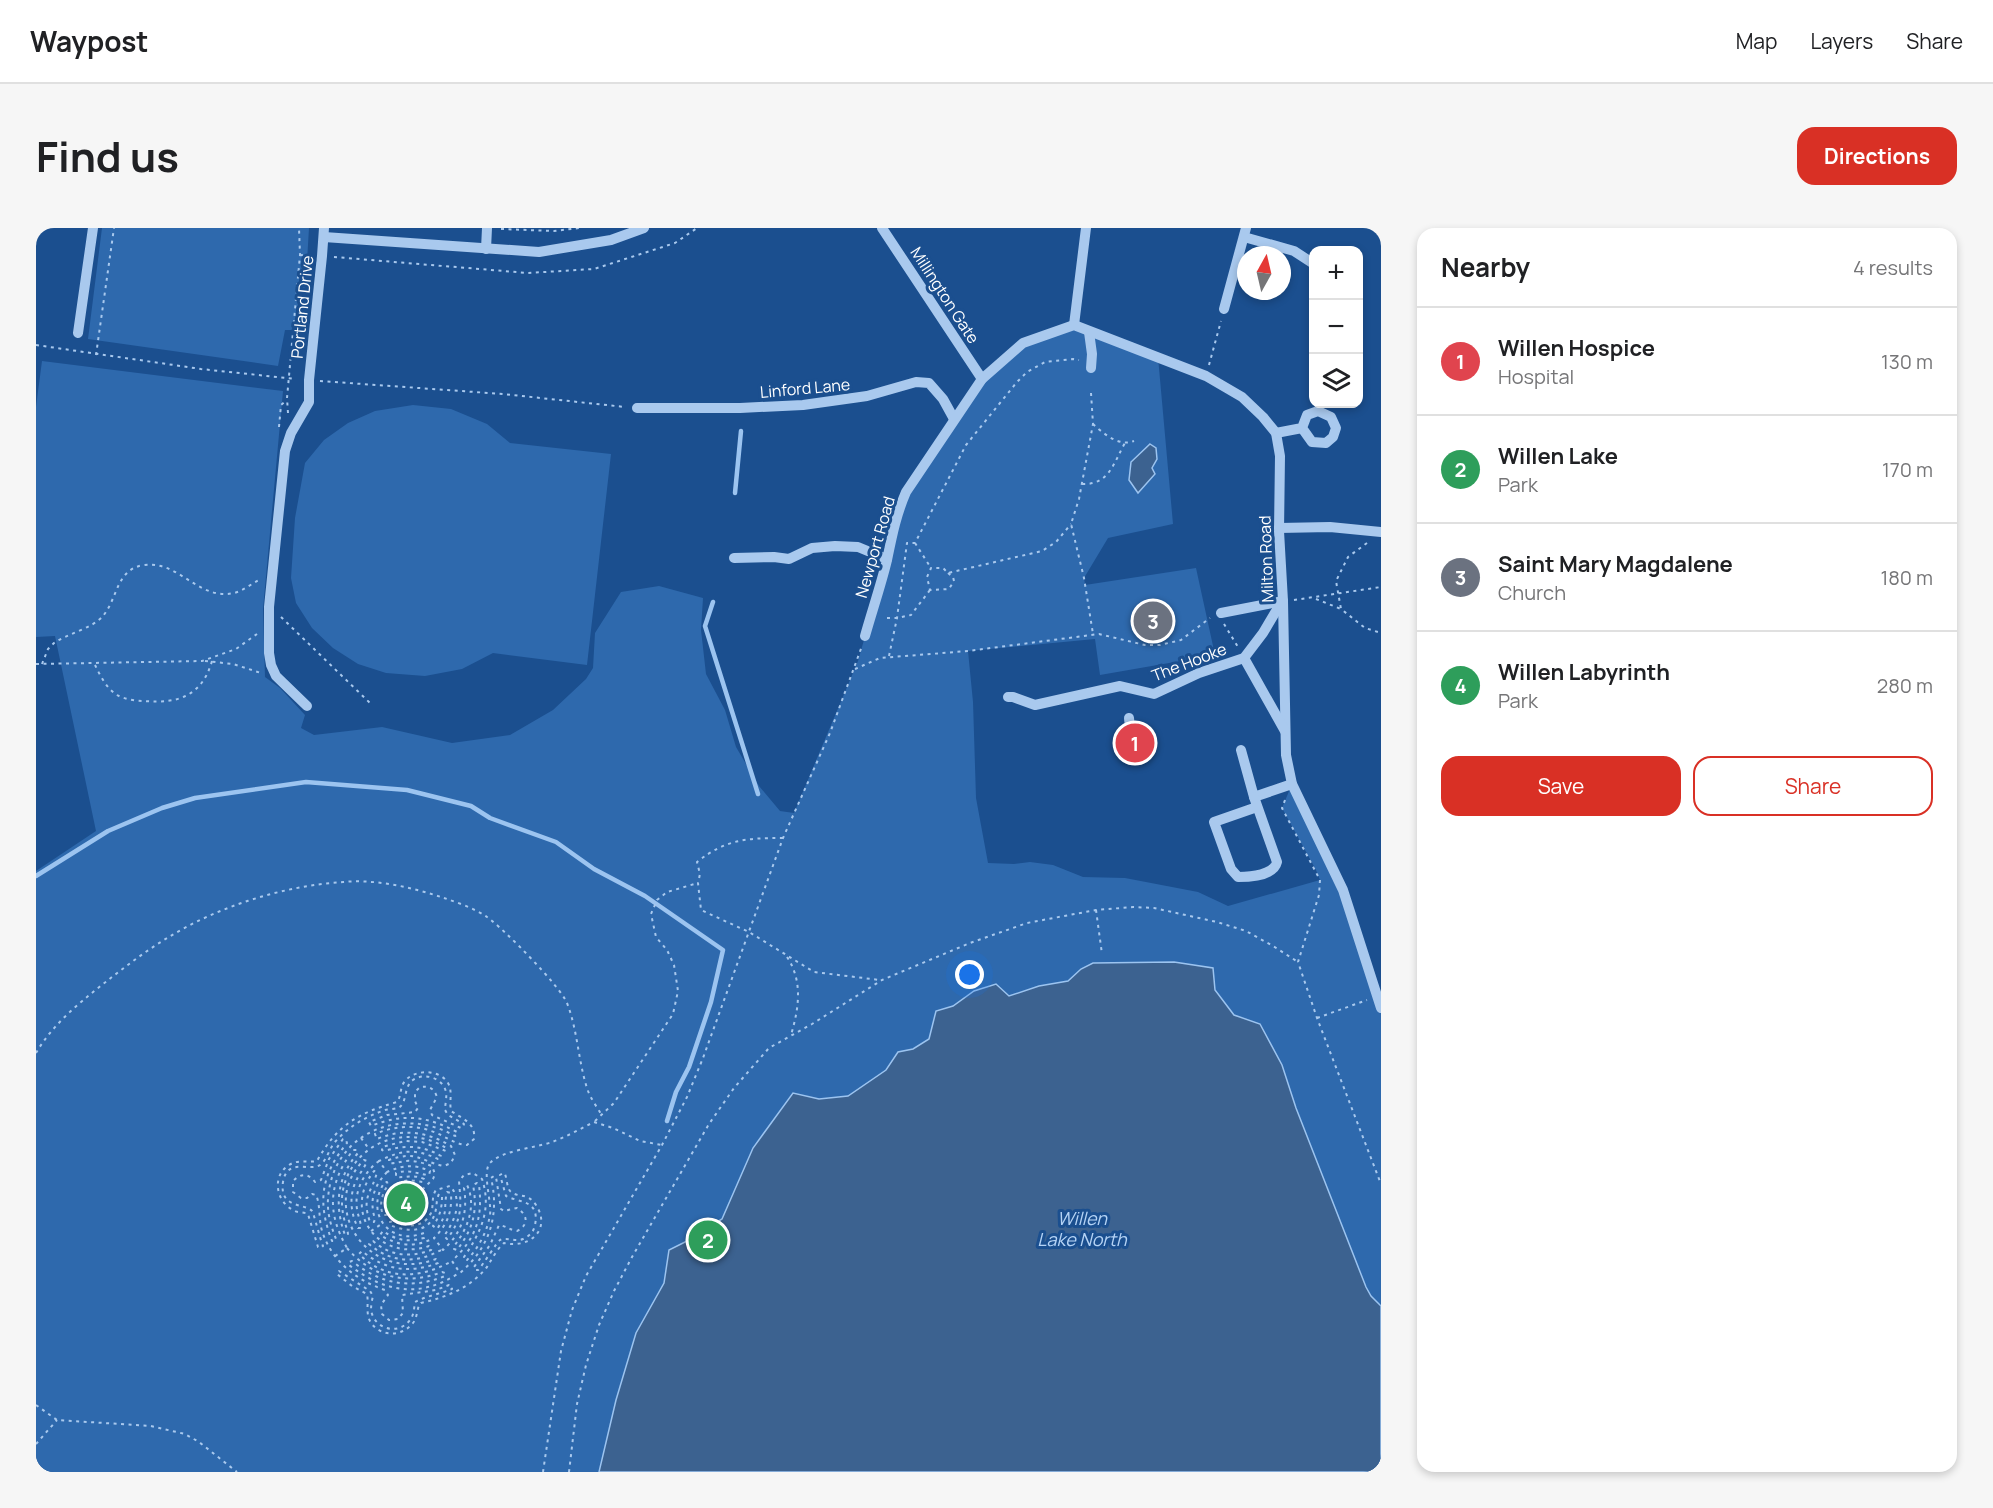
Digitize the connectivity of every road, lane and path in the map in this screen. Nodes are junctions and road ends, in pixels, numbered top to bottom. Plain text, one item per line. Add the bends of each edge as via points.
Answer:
1 (93, 228) edge
2 (114, 228) edge
3 (299, 228) edge
4 (493, 228) edge
5 (579, 228) edge
6 (644, 228) edge
7 (882, 228) edge
8 (1086, 228) edge
9 (324, 233) edge
10 (1245, 233) edge
11 (486, 249) junction
12 (1309, 261) edge
13 (1224, 309) joint
14 (1074, 325) junction
15 (1089, 332) junction
16 (78, 333) dead end
17 (36, 345) edge
18 (1092, 354) junction
19 (96, 355) junction
20 (1091, 368) dead end
21 (1206, 376) junction
22 (289, 377) junction
23 (982, 379) junction
24 (309, 380) junction
25 (1091, 393) dead end
26 (287, 400) junction
27 (637, 408) joint
28 (954, 419) junction
29 (1093, 424) junction
30 (1302, 428) dead end
31 (291, 433) junction
32 (1276, 433) junction
33 (278, 435) dead end
34 (1134, 441) dead end
35 (1125, 443) junction
36 (1082, 484) junction
37 (1071, 524) junction
38 (1278, 528) junction
39 (1381, 531) edge
40 (915, 543) junction
41 (734, 558) dead end
42 (887, 559) junction
43 (931, 568) junction
44 (273, 571) junction
45 (948, 573) junction
46 (1381, 587) edge
47 (930, 590) junction
48 (1338, 592) junction
49 (1315, 598) junction
50 (1282, 601) junction
51 (1341, 609) junction
52 (279, 612) dead end
53 (1219, 614) junction
54 (887, 618) dead end
55 (897, 618) junction
56 (269, 622) junction
57 (1381, 633) edge
58 (1093, 635) junction
59 (865, 636) joint
60 (889, 657) junction
61 (1244, 658) junction
62 (202, 661) junction
63 (212, 661) junction
64 (36, 664) edge
65 (42, 664) junction
66 (94, 665) junction
67 (855, 669) junction
68 (276, 676) junction
69 (1008, 697) dead end
70 (370, 703) dead end
71 (307, 706) dead end
72 (1130, 718) dead end
73 (1286, 734) junction
74 (1241, 750) dead end
75 (1132, 757) dead end
76 (1292, 784) junction
77 (1256, 802) junction
78 (783, 838) junction
79 (698, 883) junction
80 (1096, 910) junction
81 (749, 932) junction
82 (1102, 954) dead end
83 (786, 955) junction
84 (1298, 962) junction
85 (882, 980) junction
86 (1377, 997) junction
87 (1381, 1008) edge
88 (1317, 1018) junction
89 (791, 1035) junction
90 (36, 1053) edge
91 (602, 1114) junction
92 (594, 1122) junction
93 (361, 1138) junction
94 (662, 1145) junction
95 (369, 1149) junction
96 (379, 1161) junction
97 (387, 1172) junction
98 (1381, 1184) edge
99 (417, 1195) junction
100 (382, 1223) junction
101 (371, 1231) junction
102 (434, 1238) junction
103 (347, 1248) junction
104 (442, 1250) junction
105 (335, 1256) junction
106 (452, 1261) junction
107 (460, 1273) junction
108 (36, 1405) edge
109 (57, 1420) junction
110 (36, 1444) edge
111 (237, 1472) edge
112 (543, 1472) edge
113 (569, 1472) edge

1 - 16 street
2 - 19 path
3 - 22 path
4 - 5 path
4 - 11 street
6 - 11 street, Portland Drive via 611,240 539,252
7 - 23 street, Millington Gate
8 - 14 street
9 - 11 street, Portland Drive
9 - 24 street, Portland Drive
10 - 12 street
10 - 13 street
13 - 21 path
14 - 15 street
14 - 23 street via 1023,343
15 - 18 street
15 - 21 street
17 - 19 path
18 - 20 street
18 - 40 path via 1085,361 1045,362 1017,382 966,445
19 - 22 path
21 - 32 street via 1242,397
22 - 24 path
22 - 26 path
23 - 28 street, Newport Road
24 - 27 path
24 - 31 street, Portland Drive via 309,402
25 - 29 path
26 - 31 path
26 - 33 path via 281,405
27 - 28 street, Linford Lane via 803,405 867,396 916,382 929,383
28 - 42 street, Newport Road via 906,492
29 - 35 path
29 - 36 path
30 - 32 street
31 - 44 street, Portland Drive via 285,451
32 - 38 street, Milton Road via 1280,456
34 - 35 path
35 - 36 path via 1102,481
36 - 37 path
37 - 45 path via 1042,551
37 - 58 path
38 - 39 street
38 - 50 street, Milton Road
39 - 48 path via 1348,557 1336,581
40 - 43 path
40 - 55 path via 907,543
41 - 42 street via 789,559 812,548 835,546 858,547
42 - 59 street, Newport Road
43 - 45 path via 940,567
43 - 47 path via 927,577
44 - 56 street, Portland Drive
44 - 65 path via 243,590 224,594 205,590 157,564 129,570 102,617 54,642
45 - 47 path via 954,581 949,589
46 - 48 path
47 - 55 path via 911,615
48 - 49 path
48 - 51 path
49 - 50 path
49 - 51 path
50 - 53 street
50 - 61 street, The Hooke
50 - 73 street, Milton Road
51 - 57 path via 1365,628
52 - 70 path
53 - 58 path via 1181,640 1160,645
53 - 61 path
54 - 55 path
55 - 60 path
56 - 62 path via 236,649
56 - 68 street, Portland Drive via 269,653
58 - 60 path
59 - 67 path
60 - 67 path
61 - 69 street, The Hooke via 1198,673 1154,694 1120,686 1035,705
61 - 73 street
62 - 63 path
62 - 66 path
63 - 66 path via 199,688 170,701 136,701 116,695
63 - 68 path
64 - 65 path
65 - 66 path
67 - 78 path
68 - 71 street
72 - 75 street
73 - 76 street, Milton Road
74 - 77 street
76 - 77 street
76 - 84 path via 1282,808 1320,880
76 - 86 street, Milton Road via 1343,890
77 - 77 street via 1277,862 1268,872 1239,877 1231,869 1214,822
78 - 79 path via 749,838 714,848 697,862
78 - 81 path
79 - 81 path via 701,910
79 - 91 path via 667,892 657,900 651,914 656,937 668,950 674,965 678,991 672,1014 614,1103
80 - 82 path
80 - 84 path via 1154,908 1217,922 1246,931
80 - 85 path via 1027,923
81 - 83 path
81 - 94 path via 699,1068
83 - 85 path via 814,972
83 - 89 path via 798,985 798,1011
84 - 88 path
85 - 89 path
86 - 87 street, Milton Road
86 - 88 path
88 - 98 path
89 - 113 path via 769,1048 709,1124 615,1291 586,1365
90 - 91 path via 63,1018 92,993 163,940 192,924 242,903 291,890 344,881 386,883 426,892 486,916 520,949 566,1001 583,1077
91 - 92 path
92 - 94 path via 640,1142
92 - 102 path via 552,1142 491,1161 485,1175 490,1203 486,1231 467,1260 464,1257 478,1236 486,1203 482,1179 473,1173 459,1181 460,1215 447,1239 444,1236 456,1216 457,1200 450,1186 432,1195 431,1213 424,1221 415,1226 390,1221 390,1225 402,1230 416,1231 426,1226 435,1216 439,1194 442,1206 433,1226 437,1229 444,1219 447,1192 451,1193 446,1226
93 - 95 path
93 - 99 path via 373,1130 410,1122 432,1124 457,1135 434,1120 416,1117 390,1119 371,1126 369,1122 387,1114 415,1112 415,1092 420,1087 434,1090 437,1097 430,1110 432,1115 461,1128 464,1124 444,1110 446,1092 441,1082 420,1077 407,1087 399,1107 348,1129 321,1165 295,1167 288,1172 283,1190 296,1206 312,1212 323,1246 318,1247 308,1214 296,1212 280,1197 277,1185 281,1173 290,1164 317,1161 339,1130 369,1110 397,1102 403,1084 413,1075 428,1072 441,1076 447,1083 451,1111 471,1123 475,1131 474,1139 467,1145 411,1127 375,1134 377,1139 410,1132 436,1137 452,1146 455,1155 444,1166 423,1157 389,1160 391,1165 416,1161 432,1166 433,1179
93 - 105 path via 348,1149 331,1180 327,1199 335,1241 325,1222 323,1196 325,1180 346,1140 329,1159 321,1180 315,1182 304,1174 293,1181 293,1192 298,1196 307,1198 312,1194 318,1198 321,1228
94 - 112 path via 586,1276 572,1310 561,1352
95 - 96 path via 392,1138 410,1136 446,1148 444,1152 422,1142 398,1142 382,1150 423,1148 441,1156 440,1159 419,1152 398,1152
95 - 103 path via 343,1189 348,1235 340,1222 339,1187 357,1150 343,1164 335,1182 334,1220
96 - 97 path
96 - 106 path via 366,1174 358,1191 356,1206 361,1228 354,1221 352,1198 367,1161 361,1163 350,1181 347,1206 357,1237 370,1251 389,1262 416,1265 436,1259 438,1263 417,1270 398,1269 380,1264 362,1251 359,1254 377,1268 407,1275 427,1273
97 - 100 path via 406,1165 430,1171 429,1175 416,1171 396,1173 396,1177 417,1176 424,1182 405,1180 396,1184 389,1192 388,1213 383,1215 388,1185 385,1182 376,1198
97 - 101 path via 372,1194 374,1222 370,1222 366,1209 377,1172 368,1178 363,1192 362,1210
99 - 99 path via 411,1191 400,1195 397,1202 402,1212 417,1213 421,1206
100 - 101 path
100 - 102 path via 404,1236 425,1235 404,1240 381,1232 392,1242 418,1245
101 - 104 path via 391,1247 405,1251 432,1248 405,1256 370,1242 387,1256 404,1261
102 - 104 path
103 - 105 path
103 - 107 path via 355,1258 384,1275 406,1280 445,1274 430,1282 406,1285 382,1280 349,1262 381,1285 407,1290 432,1287
104 - 106 path via 454,1240 464,1219 467,1185 471,1200 469,1220 454,1249 468,1235 476,1209 473,1185 477,1183 481,1204 477,1226 468,1246
105 - 107 path via 353,1275 385,1290 388,1295 381,1305 382,1314 389,1320 398,1319 403,1312 402,1294 452,1286 415,1302 412,1318 404,1326 384,1328 373,1317 370,1291 339,1271 337,1274 352,1286 368,1294 366,1311 378,1330 397,1334 415,1321 419,1305 462,1289 479,1276 504,1244 526,1244 537,1232 541,1215 537,1207 527,1197 509,1191 506,1174 500,1176 506,1196 520,1199 535,1212 533,1232 524,1239 497,1242 488,1259 475,1270 500,1225 517,1231 525,1224 524,1212 517,1208 501,1209 494,1176 492,1230 472,1263
106 - 107 path
108 - 109 path
109 - 110 path
109 - 111 path via 169,1429 199,1442

